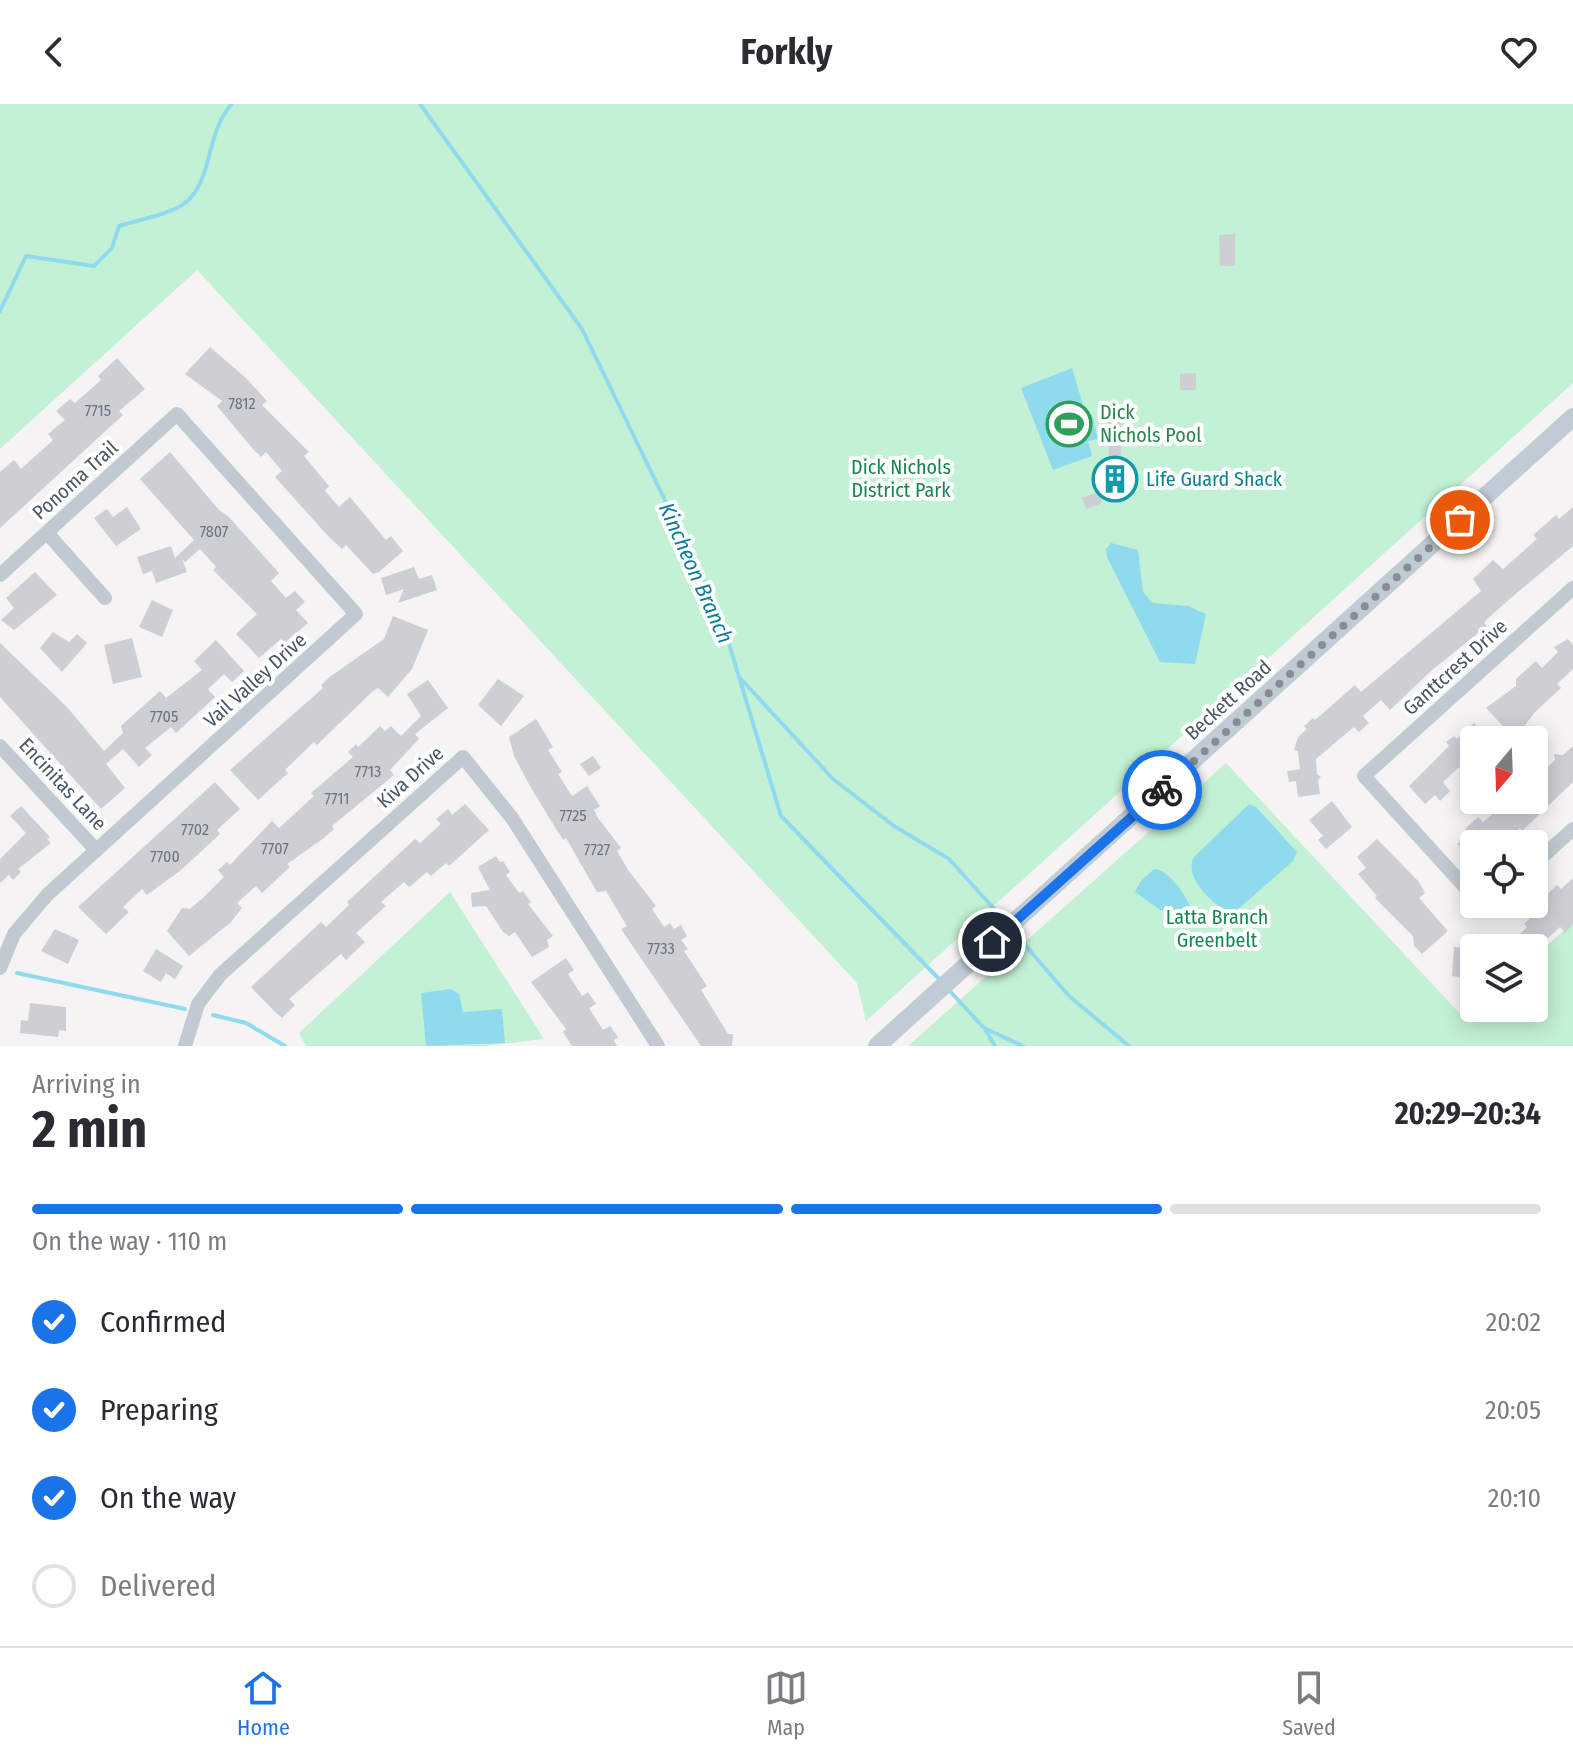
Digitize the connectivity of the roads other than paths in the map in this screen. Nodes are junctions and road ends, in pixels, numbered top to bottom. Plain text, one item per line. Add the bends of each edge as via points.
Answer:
1 (177, 414) joint
2 (1573, 417) edge
3 (47, 533) junction
4 (0, 575) edge
5 (1573, 588) edge
6 (105, 598) dead end
7 (0, 746) edge
8 (1573, 829) edge
9 (96, 850) junction
10 (1548, 851) edge
11 (1460, 882) edge
12 (0, 968) edge
13 (185, 1046) edge
14 (658, 1046) edge
15 (877, 1046) edge

1 - 3 street, Ponoma Trail
1 - 9 street, Vail Valley Drive via 356,614
2 - 15 street, Beckett Road
3 - 4 street, Ponoma Trail
3 - 6 street
5 - 11 street, Ganttcrest Drive via 1364,776
7 - 9 street, Encinitas Lane
8 - 10 street
9 - 12 street, Vail Valley Drive via 28,914
13 - 14 street, Kiva Drive via 198,1004 220,975 463,757 512,818

